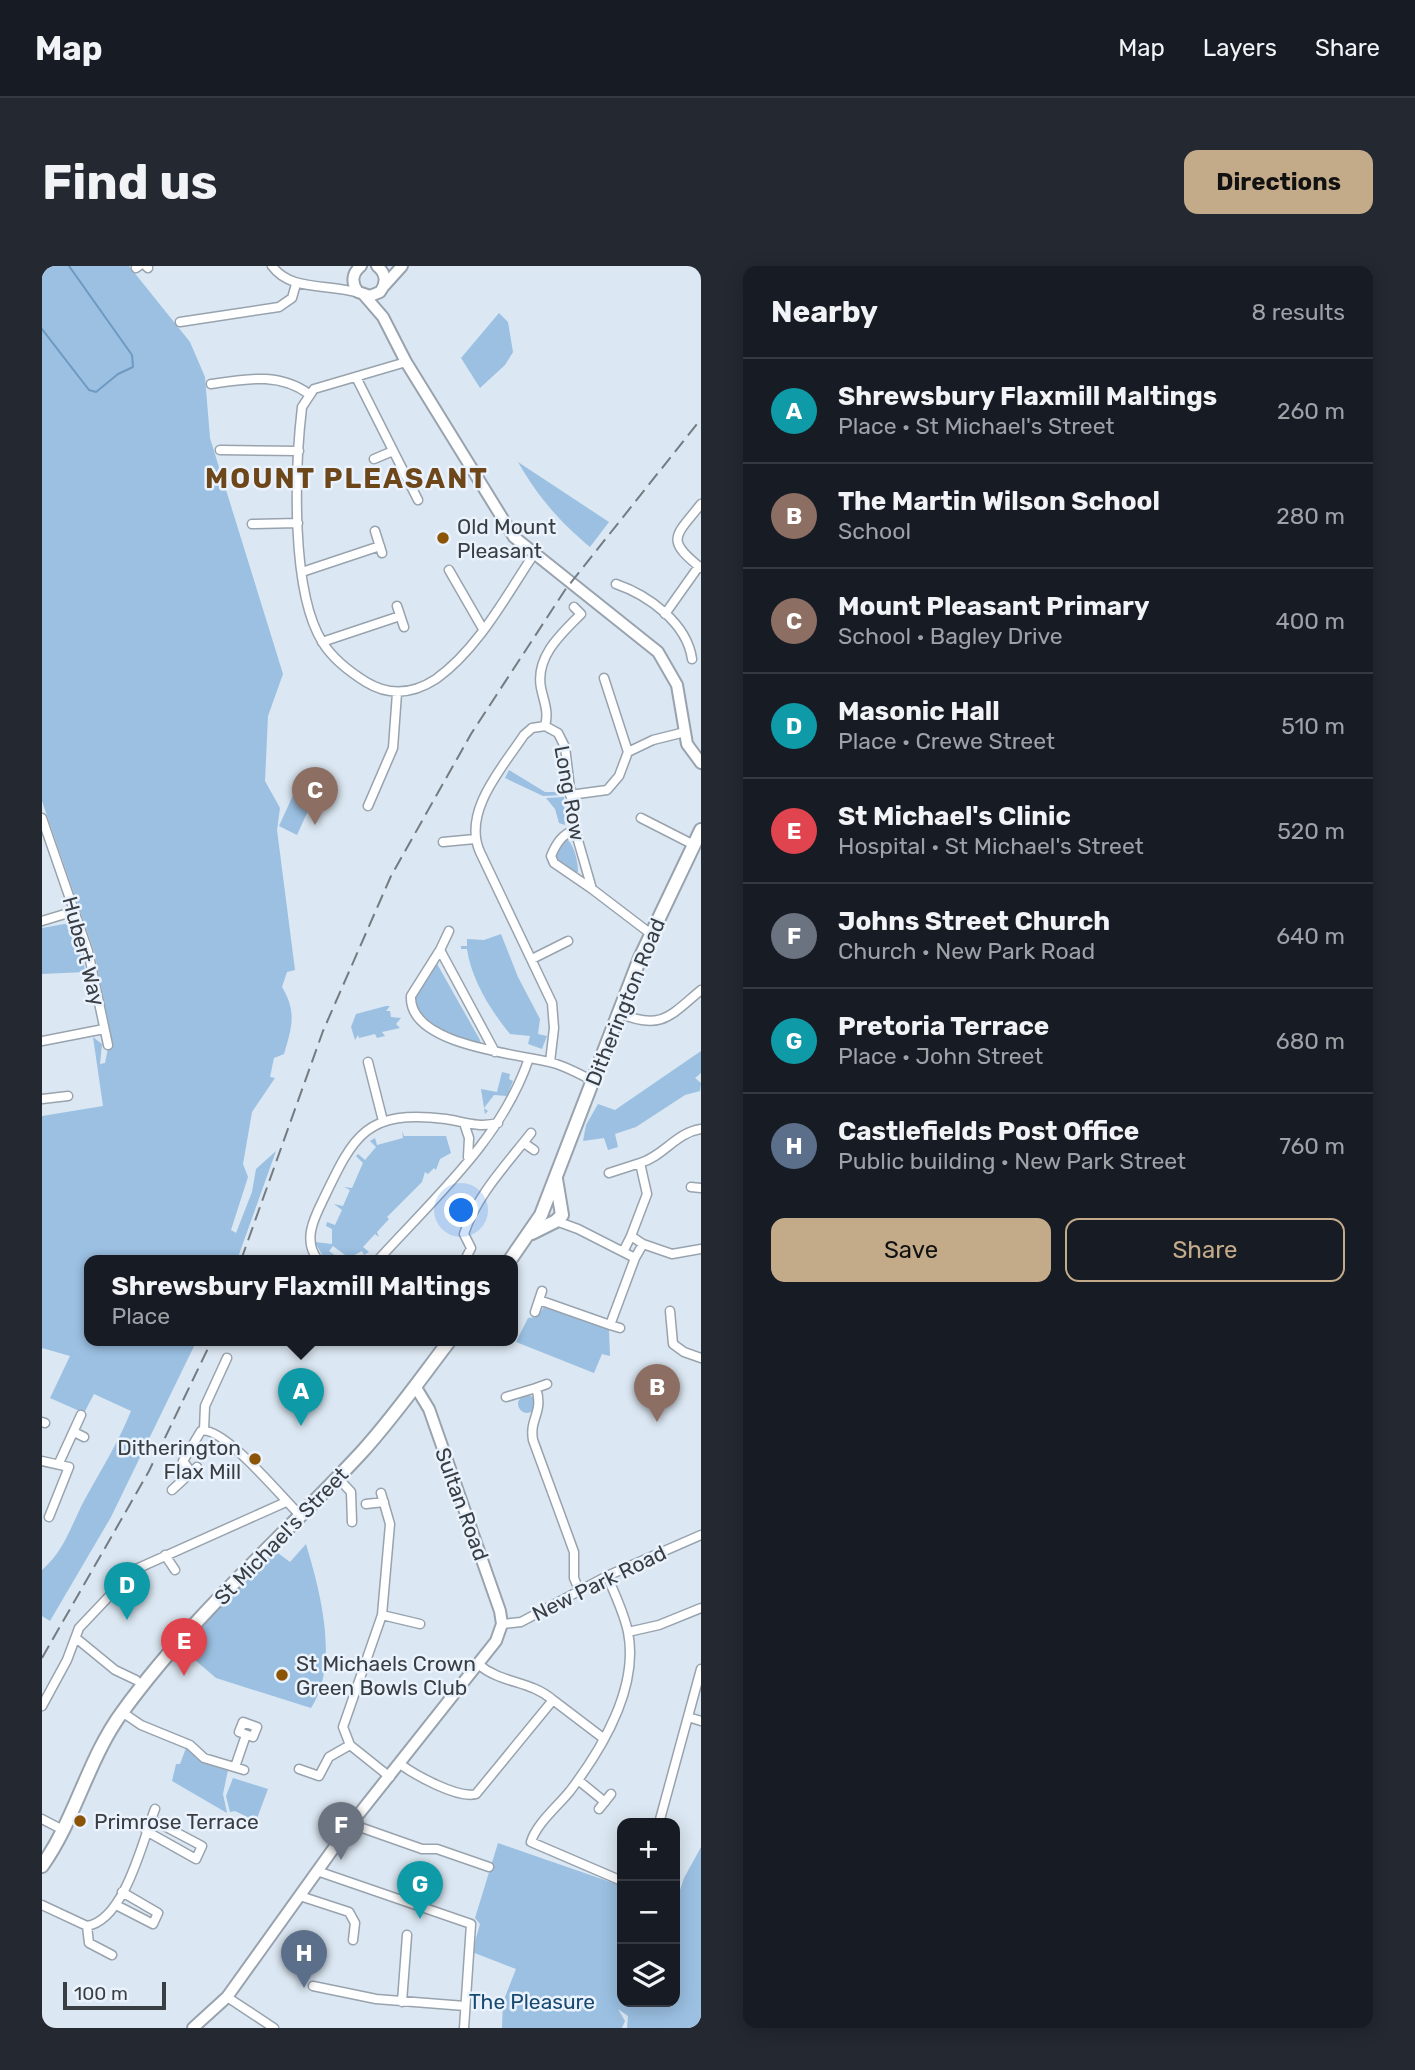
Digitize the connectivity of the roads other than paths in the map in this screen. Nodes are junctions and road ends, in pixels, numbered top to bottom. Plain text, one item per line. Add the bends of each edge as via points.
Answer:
1 (272, 266) edge
2 (377, 266) edge
3 (393, 266) edge
4 (402, 266) edge
5 (358, 268) edge
6 (296, 284) junction
7 (330, 285) junction
8 (383, 287) junction
9 (364, 295) junction
10 (383, 317) junction
11 (186, 324) dead end
12 (406, 362) junction
13 (356, 377) junction
14 (211, 383) dead end
15 (309, 394) junction
16 (220, 449) dead end
17 (299, 451) junction
18 (393, 451) junction
19 (374, 459) dead end
20 (418, 500) dead end
21 (701, 504) edge
22 (252, 523) dead end
23 (298, 523) junction
24 (375, 531) dead end
25 (534, 554) junction
26 (700, 567) edge
27 (449, 570) dead end
28 (302, 572) junction
29 (616, 584) dead end
30 (397, 606) dead end
31 (574, 607) dead end
32 (665, 614) junction
33 (400, 616) junction
34 (404, 627) dead end
35 (483, 629) junction
36 (322, 642) junction
37 (692, 659) dead end
38 (604, 678) dead end
39 (397, 693) junction
40 (545, 726) junction
41 (685, 732) junction
42 (628, 752) junction
43 (701, 763) edge
44 (570, 795) junction
45 (368, 806) dead end
46 (42, 818) edge
47 (640, 818) dead end
48 (575, 830) junction
49 (701, 830) edge
50 (475, 839) junction
51 (443, 842) dead end
52 (694, 845) junction
53 (592, 889) junction
54 (75, 911) junction
55 (42, 922) edge
56 (449, 931) dead end
57 (651, 934) junction
58 (568, 941) dead end
59 (440, 950) junction
60 (532, 959) junction
61 (701, 990) edge
62 (620, 1013) junction
63 (104, 1029) junction
64 (42, 1041) edge
65 (108, 1045) dead end
66 (495, 1052) junction
67 (529, 1058) junction
68 (368, 1062) dead end
69 (551, 1062) junction
70 (593, 1081) junction
71 (42, 1099) edge
72 (64, 1099) dead end
73 (383, 1121) junction
74 (464, 1123) junction
75 (498, 1123) junction
76 (701, 1129) edge
77 (531, 1133) dead end
78 (524, 1143) junction
79 (534, 1150) dead end
80 (468, 1160) junction
81 (640, 1163) junction
82 (609, 1173) dead end
83 (552, 1213) junction
84 (631, 1236) junction
85 (643, 1244) junction
86 (701, 1249) edge
87 (623, 1252) junction
88 (314, 1255) edge
89 (382, 1255) edge
90 (467, 1255) edge
91 (514, 1255) edge
92 (635, 1258) junction
93 (670, 1311) dead end
94 (535, 1312) dead end
95 (610, 1325) junction
96 (620, 1328) dead end
97 (445, 1346) edge
98 (701, 1358) edge
99 (236, 1366) dead end
100 (547, 1384) dead end
101 (415, 1386) junction
102 (537, 1388) junction
103 (506, 1397) dead end
104 (81, 1415) dead end
105 (204, 1430) junction
106 (74, 1432) junction
107 (85, 1437) dead end
108 (42, 1461) edge
109 (59, 1463) junction
110 (337, 1477) junction
111 (172, 1490) dead end
112 (381, 1493) dead end
113 (286, 1502) junction
114 (384, 1502) junction
115 (366, 1504) dead end
116 (300, 1516) junction
117 (49, 1517) dead end
118 (352, 1521) dead end
119 (701, 1535) edge
120 (165, 1555) junction
121 (175, 1570) dead end
122 (607, 1576) junction
123 (579, 1590) junction
124 (701, 1608) edge
125 (382, 1615) junction
126 (420, 1624) dead end
127 (502, 1624) junction
128 (628, 1632) junction
129 (76, 1638) junction
130 (478, 1664) junction
131 (701, 1669) edge
132 (136, 1680) dead end
133 (553, 1700) junction
134 (42, 1706) edge
135 (122, 1712) junction
136 (688, 1717) junction
137 (701, 1721) edge
138 (246, 1735) dead end
139 (603, 1738) junction
140 (349, 1745) junction
141 (400, 1763) junction
142 (299, 1769) dead end
143 (390, 1777) junction
144 (578, 1780) junction
145 (605, 1802) dead end
146 (155, 1809) dead end
147 (660, 1818) edge
148 (42, 1819) edge
149 (151, 1819) junction
150 (351, 1824) junction
151 (63, 1830) junction
152 (146, 1831) junction
153 (42, 1866) edge
154 (489, 1867) dead end
155 (317, 1871) junction
156 (617, 1879) edge
157 (122, 1892) junction
158 (300, 1896) junction
159 (42, 1905) edge
160 (116, 1905) junction
161 (87, 1926) junction
162 (407, 1935) dead end
163 (353, 1940) dead end
164 (112, 1955) dead end
165 (313, 1986) dead end
166 (227, 1997) junction
167 (402, 2001) junction
168 (465, 2006) junction
169 (193, 2028) edge
170 (274, 2028) edge
171 (464, 2028) edge

1 - 6 street
2 - 3 street
2 - 8 street via 383,273
4 - 8 street
5 - 7 street
5 - 9 street via 353,283
6 - 7 street
6 - 11 street via 292,298 279,307
7 - 9 street
8 - 9 street via 375,295
8 - 10 street
9 - 10 street
10 - 12 street
12 - 13 street
12 - 25 street via 494,508 514,537
13 - 15 street
13 - 18 street
14 - 15 street via 273,378 293,383
15 - 17 street via 302,407
16 - 17 street
17 - 23 street
18 - 19 street
18 - 20 street via 417,489
21 - 26 street via 677,540 682,553
22 - 23 street
23 - 28 street
24 - 28 street via 381,549
25 - 35 street
25 - 41 street via 658,652 677,685
26 - 32 street
27 - 35 street
28 - 36 street via 308,606
29 - 32 street via 641,595
30 - 33 street
31 - 40 street, Long Row via 581,614 552,646 540,668
32 - 37 street
33 - 34 street
33 - 36 street
35 - 39 street via 436,678
36 - 39 street via 359,678
38 - 42 street
39 - 45 street via 393,748
40 - 44 street, Long Row via 558,733 565,747
40 - 50 street via 532,728 518,743 476,813
41 - 42 street
41 - 43 street
42 - 44 street via 620,776 607,790
44 - 48 street, Long Row
46 - 54 street, Hubert Way
47 - 52 street
48 - 53 street, Long Row
48 - 53 street via 556,844 551,856 554,863
49 - 52 main road, Ditherington Road
50 - 51 street
50 - 60 street
52 - 57 main road, Ditherington Road
53 - 57 street
54 - 55 street
54 - 63 street, Hubert Way
56 - 59 street
57 - 62 main road, Ditherington Road
58 - 60 street
59 - 66 street
59 - 66 street via 411,996 413,1011 444,1036
60 - 69 street via 554,1014
61 - 62 street via 662,1020 646,1023
62 - 70 main road, Ditherington Road
63 - 64 street
63 - 65 street, Hubert Way
66 - 67 street
67 - 69 street
67 - 75 street
68 - 73 street
69 - 70 street
70 - 83 main road, Ditherington Road via 556,1177
71 - 72 street
73 - 74 street via 411,1117
73 - 88 street via 359,1136 323,1199 309,1240
74 - 75 street via 476,1127
74 - 80 street
75 - 80 street
76 - 81 street via 682,1135 658,1156
77 - 78 street
78 - 79 street
78 - 90 street via 486,1191 464,1236 471,1245
80 - 89 street
81 - 82 street
81 - 84 street via 647,1194
83 - 87 street
83 - 91 main road, Ditherington Road
84 - 85 street
84 - 87 street
85 - 86 street via 672,1254
85 - 92 street
87 - 92 street
92 - 95 street
93 - 98 street via 673,1344
94 - 95 street via 541,1296
95 - 96 street
97 - 101 main road
99 - 105 street via 226,1361 205,1406
100 - 102 street
101 - 110 main road, St Michael's Street
101 - 127 street, Sultan Road via 429,1409
102 - 103 street
102 - 123 street via 541,1404 533,1440 574,1552
104 - 106 street
105 - 111 street via 184,1457 194,1469
105 - 113 street via 212,1430 226,1441
106 - 107 street
106 - 109 street
108 - 109 street
109 - 117 street via 69,1467
110 - 116 main road, St Michael's Street
110 - 118 street via 351,1492
112 - 114 street
113 - 116 street
113 - 120 street
114 - 115 street
114 - 125 street via 390,1524
116 - 135 main road, St Michael's Street via 180,1641
119 - 122 street, New Park Road
120 - 121 street
120 - 129 street via 134,1570 79,1628
122 - 123 street, New Park Road
122 - 128 street
123 - 127 street, New Park Road via 521,1622
124 - 128 street
125 - 126 street
125 - 140 street via 344,1722
127 - 130 street, New Park Road via 499,1636
128 - 139 street via 626,1682
129 - 132 street via 115,1670
129 - 134 street
130 - 133 street via 500,1679 532,1685
130 - 141 street, New Park Road
131 - 136 street
133 - 139 street
133 - 141 street via 477,1794 465,1795 419,1778
135 - 138 street via 190,1745 204,1758 239,1769
135 - 151 main road, St Michael's Street via 105,1738
136 - 137 street
136 - 147 street
139 - 144 street
140 - 142 street via 329,1757 319,1776
140 - 143 street
141 - 143 street, New Park Road
143 - 150 street, New Park Road
144 - 145 street
144 - 156 street via 531,1842
146 - 149 street
148 - 151 street
149 - 152 street
149 - 152 street via 202,1846 196,1858
150 - 154 street
150 - 155 street, New Park Road
151 - 153 main road, St Michael's Street
152 - 157 street via 138,1861
155 - 158 street, New Park Road
155 - 168 street via 471,1924
157 - 160 street
157 - 160 street via 158,1913 153,1924
158 - 163 street via 349,1912 355,1923
158 - 166 street, New Park Road
159 - 161 street
160 - 161 street
161 - 164 street via 89,1943
162 - 167 street
165 - 167 street
166 - 169 street, New Park Road
166 - 170 street
167 - 168 street
168 - 171 street

